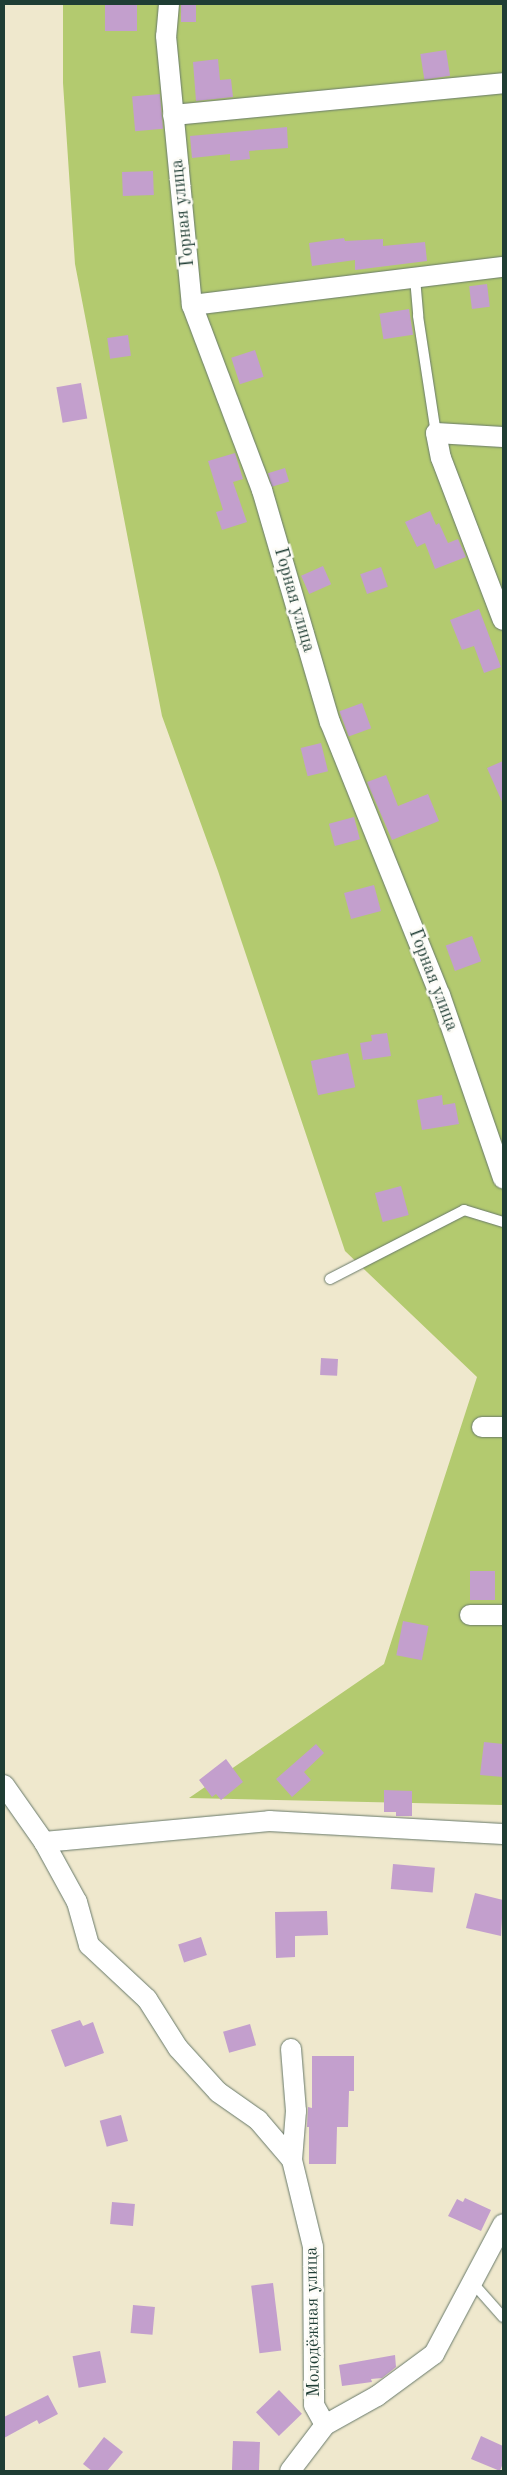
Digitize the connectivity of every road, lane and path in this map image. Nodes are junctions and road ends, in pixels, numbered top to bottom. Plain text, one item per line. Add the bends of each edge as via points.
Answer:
1 (169, 4) edge
2 (503, 83) edge
3 (173, 115) junction
4 (503, 268) edge
5 (415, 278) junction
6 (192, 305) junction
7 (436, 433) junction
8 (503, 437) edge
9 (500, 601) edge
10 (503, 620) edge
11 (503, 1178) edge
12 (503, 1222) edge
13 (330, 1279) dead end
14 (482, 1427) dead end
15 (503, 1427) edge
16 (503, 1614) edge
17 (470, 1615) dead end
18 (4, 1785) edge
19 (503, 1834) edge
20 (44, 1842) junction
21 (290, 2049) dead end
22 (292, 2160) junction
23 (503, 2224) edge
24 (472, 2282) junction
25 (503, 2317) edge
26 (324, 2425) junction
27 (290, 2471) edge

1 - 3 street, Горная улица via 166,36
2 - 3 street
3 - 6 street, Горная улица
4 - 5 street
5 - 6 street
5 - 7 lane
6 - 11 street, Горная улица via 262,490 330,722 440,995
7 - 8 street
7 - 9 street via 441,458
9 - 10 street
12 - 13 lane via 464,1210
14 - 15 street
16 - 17 street
18 - 20 street, Молодёжная улица
19 - 20 street via 269,1821
20 - 22 street, Молодёжная улица via 77,1902 89,1945 146,1999 178,2048 218,2092 258,2120
21 - 22 street via 296,2111
22 - 26 street, Молодёжная улица via 313,2247 314,2406
23 - 24 street
24 - 25 lane
24 - 26 street via 434,2354 377,2396
26 - 27 street

